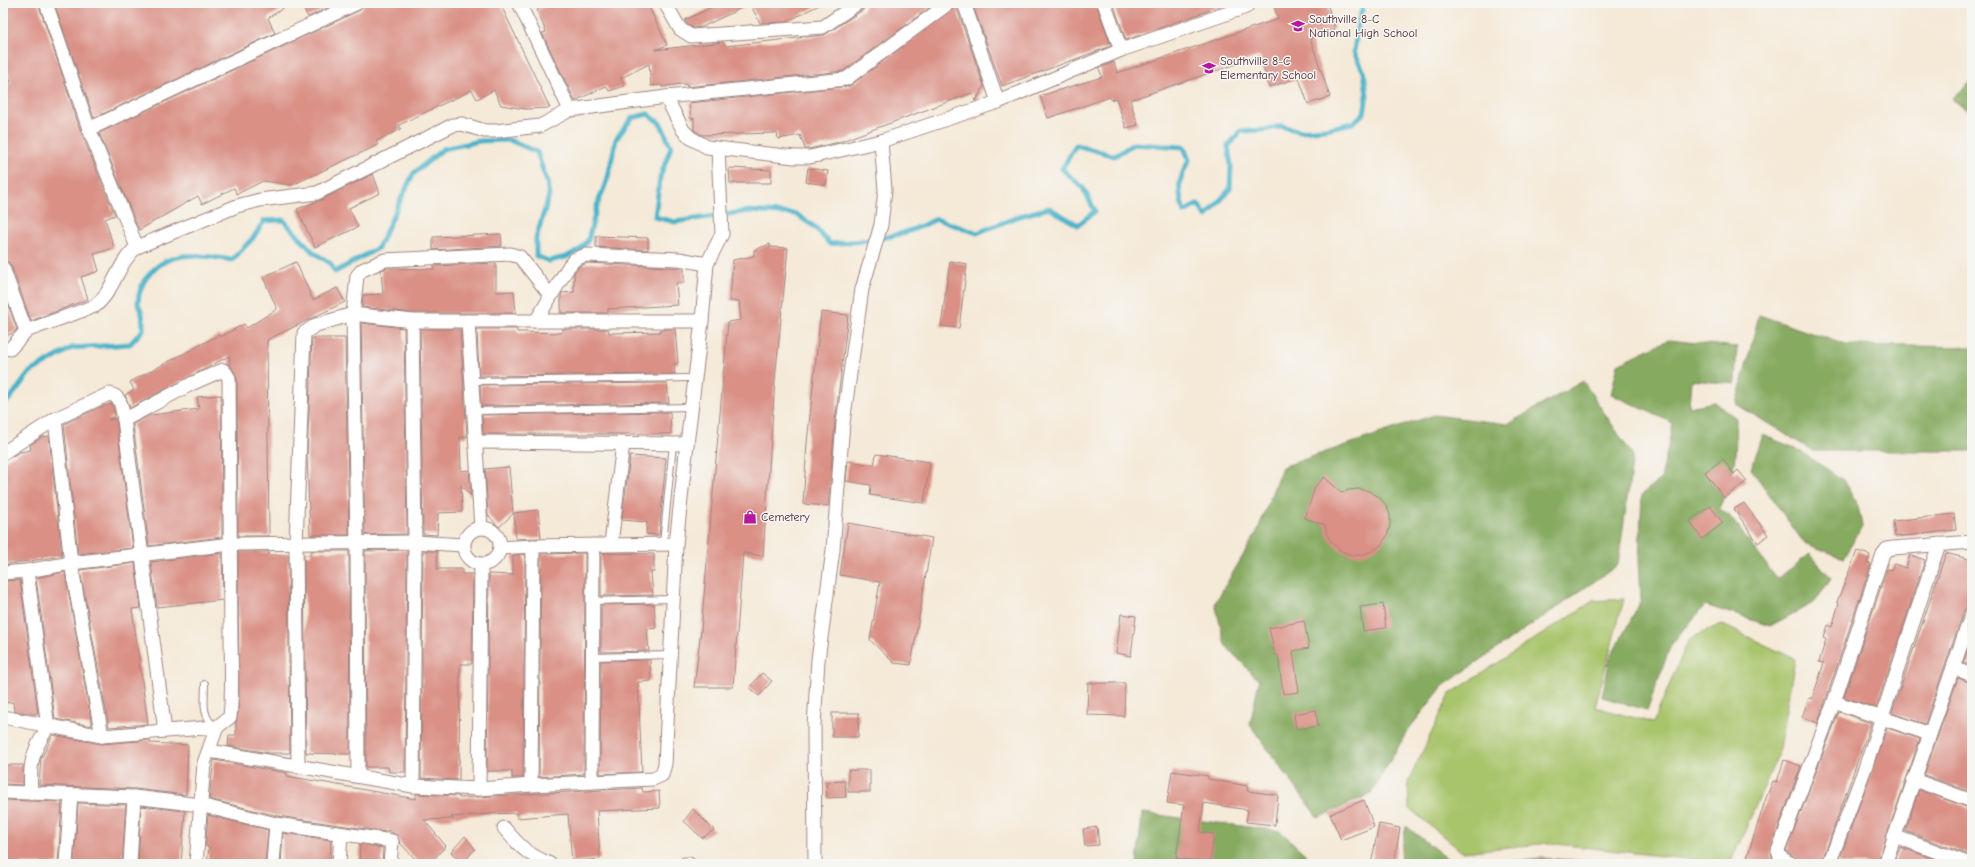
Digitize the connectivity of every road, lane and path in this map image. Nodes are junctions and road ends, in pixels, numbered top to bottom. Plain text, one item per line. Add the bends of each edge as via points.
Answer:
1 (46, 3) edge
2 (357, 3) edge
3 (519, 3) edge
4 (665, 3) edge
5 (858, 3) edge
6 (949, 3) edge
7 (964, 3) edge
8 (1104, 3) edge
9 (1248, 3) edge
10 (1121, 50) junction
11 (666, 98) junction
12 (998, 102) junction
13 (570, 110) junction
14 (89, 129) junction
15 (881, 141) junction
16 (718, 149) junction
17 (137, 247) junction
18 (707, 264) junction
19 (3, 268) edge
20 (550, 295) junction
21 (353, 314) junction
22 (412, 321) junction
23 (468, 321) junction
24 (536, 321) junction
25 (702, 321) junction
26 (26, 331) junction
27 (10, 349) dead end
28 (695, 378) junction
29 (472, 381) junction
30 (692, 407) junction
31 (474, 411) junction
32 (54, 419) junction
33 (124, 420) junction
34 (476, 442) junction
35 (623, 443) junction
36 (674, 444) junction
37 (687, 444) junction
38 (3, 453) edge
39 (481, 528) junction
40 (415, 542) junction
41 (1972, 542) edge
42 (357, 543) junction
43 (231, 544) junction
44 (296, 544) junction
45 (611, 544) junction
46 (663, 544) junction
47 (676, 544) junction
48 (1939, 544) junction
49 (464, 545) junction
50 (593, 545) junction
51 (533, 546) junction
52 (500, 548) junction
53 (142, 555) junction
54 (71, 563) junction
55 (481, 565) junction
56 (26, 571) junction
57 (3, 573) edge
58 (673, 599) junction
59 (592, 601) junction
60 (1972, 613) edge
61 (670, 655) junction
62 (592, 657) junction
63 (1953, 668) junction
64 (1972, 675) edge
65 (206, 684) dead end
66 (1834, 702) junction
67 (3, 717) edge
68 (1881, 718) junction
69 (48, 727) junction
70 (217, 727) junction
71 (165, 732) junction
72 (1930, 734) junction
73 (102, 736) junction
74 (210, 751) junction
75 (298, 767) junction
76 (358, 776) junction
77 (1914, 780) junction
78 (592, 782) junction
79 (531, 785) junction
80 (413, 786) junction
81 (479, 789) junction
82 (3, 792) edge
83 (31, 793) junction
84 (71, 795) junction
85 (134, 797) junction
86 (1972, 801) edge
87 (200, 805) junction
88 (276, 824) junction
89 (504, 828) dead end
90 (341, 834) junction
91 (1894, 836) junction
92 (66, 864) edge
93 (130, 864) edge
94 (196, 864) edge
95 (273, 864) edge
96 (339, 864) edge
97 (390, 864) edge
98 (550, 864) edge
99 (685, 864) edge
100 (689, 864) edge
101 (815, 864) edge
102 (1791, 864) edge
103 (1829, 864) edge
104 (1884, 864) edge
105 (1970, 864) edge

1 - 14 street
2 - 14 street
3 - 13 street
4 - 5 street via 680,29 691,36 823,28
6 - 11 street via 846,79
7 - 12 street
8 - 10 street
9 - 10 street via 1246,7
10 - 12 street
11 - 13 street
11 - 16 street via 683,130 691,138 707,147
12 - 15 street
13 - 17 street via 540,126 485,131 462,124 453,125 317,193 245,204
14 - 17 street
15 - 16 street via 810,157
15 - 101 street via 885,190 882,224 862,289 843,422 833,550 818,660 814,726
16 - 18 street via 722,234
17 - 26 street via 129,253 109,290 95,306
18 - 20 street via 679,259 586,255 575,260
18 - 25 street
19 - 26 street
20 - 21 street via 525,262 515,255 384,260 362,270 357,276
20 - 24 street
21 - 22 street
21 - 42 street
21 - 44 street via 316,325 307,330 303,337
22 - 23 street
22 - 40 street
23 - 24 street
23 - 29 street
24 - 25 street
25 - 28 street
26 - 27 street
28 - 29 lane
28 - 30 street
29 - 31 street
30 - 31 lane
30 - 37 street
31 - 34 street
32 - 33 street via 109,394 120,399
32 - 38 street
32 - 54 street
33 - 43 street via 193,383 223,370 226,373 229,378
33 - 53 street
34 - 35 street
34 - 39 street
35 - 36 street
35 - 45 street
36 - 37 street
36 - 46 lane
37 - 47 street
39 - 49 street via 469,533
39 - 52 street via 495,533
40 - 42 street
40 - 49 street
40 - 80 street
41 - 48 street
42 - 44 street
42 - 76 street
43 - 44 street
43 - 53 street
43 - 70 street via 233,693 230,717
44 - 75 street
45 - 46 street
45 - 50 street
46 - 47 street
47 - 58 street
48 - 66 street via 1887,549 1883,554
48 - 68 street
49 - 55 street via 468,559
50 - 51 street
50 - 59 street
51 - 52 street
51 - 79 street
52 - 55 street via 494,560
53 - 54 street
53 - 71 street
54 - 56 street
54 - 73 street
55 - 81 street
56 - 57 street
56 - 69 street
58 - 59 lane
58 - 61 street
59 - 62 street
60 - 63 street
61 - 62 lane
61 - 78 street via 665,764 662,775 654,779
62 - 78 street
63 - 64 street
63 - 72 street
65 - 70 lane via 204,709 208,721
66 - 68 street
66 - 102 street via 1778,851 1780,857
67 - 69 street
68 - 72 street
68 - 103 street
69 - 73 street
69 - 83 street via 32,756
70 - 71 street
70 - 74 street
71 - 73 street
72 - 77 street
74 - 75 street
74 - 87 street via 204,763
75 - 76 street
76 - 80 street
77 - 86 street
77 - 91 street
78 - 79 street
79 - 81 street
80 - 81 street
82 - 83 street
83 - 84 street
84 - 85 street
84 - 92 street
85 - 87 street
85 - 93 street
87 - 88 street
87 - 94 street
88 - 90 street
88 - 95 street
89 - 98 street via 531,856
90 - 96 street
90 - 97 street via 392,841
91 - 104 street
91 - 105 street
99 - 100 street

